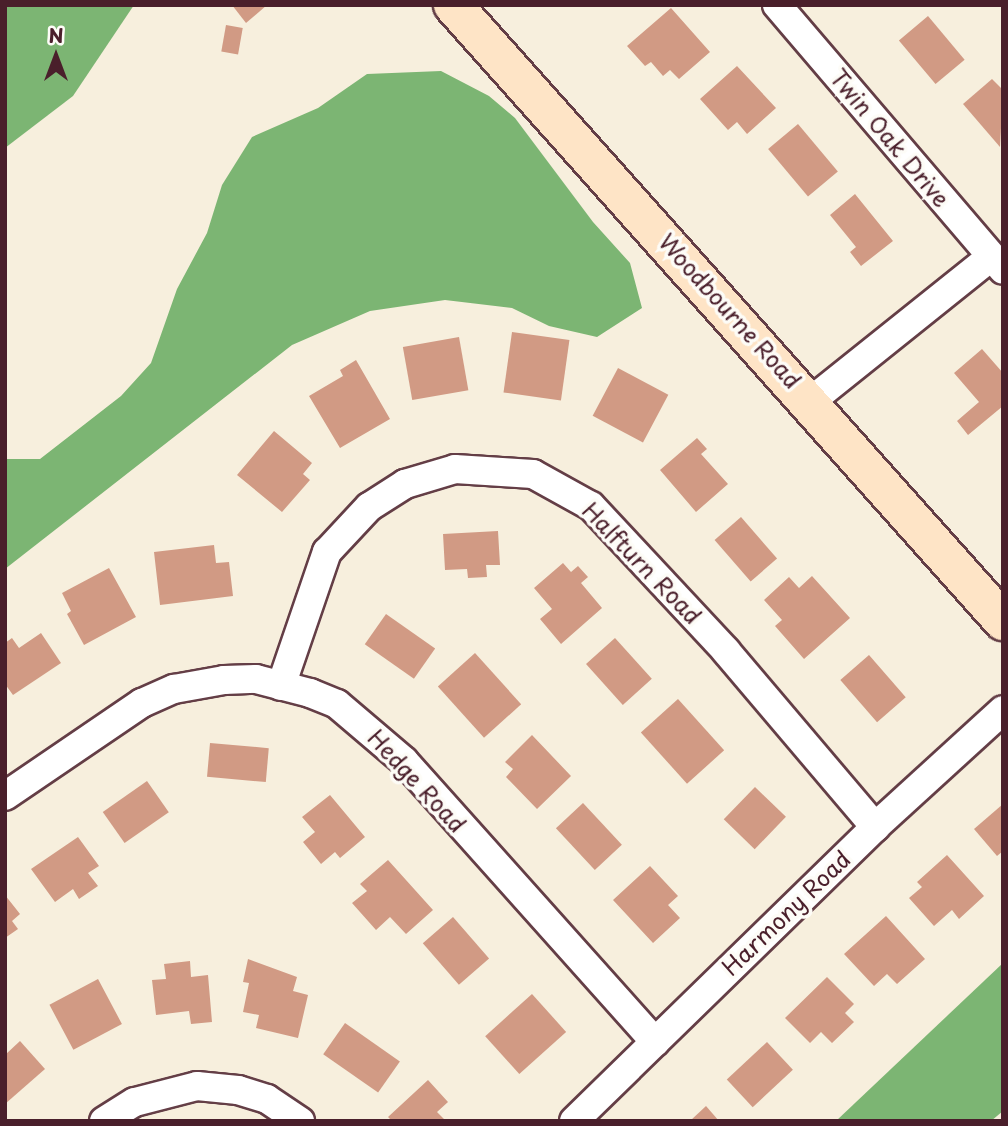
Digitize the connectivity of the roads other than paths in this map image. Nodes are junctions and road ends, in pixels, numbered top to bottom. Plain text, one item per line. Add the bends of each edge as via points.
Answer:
1 (453, 5) edge
2 (777, 5) edge
3 (997, 264) edge
4 (811, 401) junction
5 (1003, 621) edge
6 (281, 686) junction
7 (1003, 710) edge
8 (5, 796) edge
9 (875, 827) junction
10 (655, 1042) junction
11 (104, 1121) edge
12 (300, 1121) edge
13 (574, 1121) edge

1 - 4 main road, Woodbourne Road
2 - 3 street, Twin Oak Drive
3 - 4 street
4 - 5 main road, Woodbourne Road
6 - 8 street, Hedge Road via 256,679 224,680 174,690 142,704
6 - 9 street, Halfturn Road via 322,563 369,507 405,484 455,469 533,474 591,506 726,651
6 - 10 street, Hedge Road via 337,704 404,761
7 - 9 street, Harmony Road
9 - 10 street, Harmony Road
10 - 13 street, Harmony Road
11 - 12 street via 135,1102 197,1086 238,1090 267,1099

